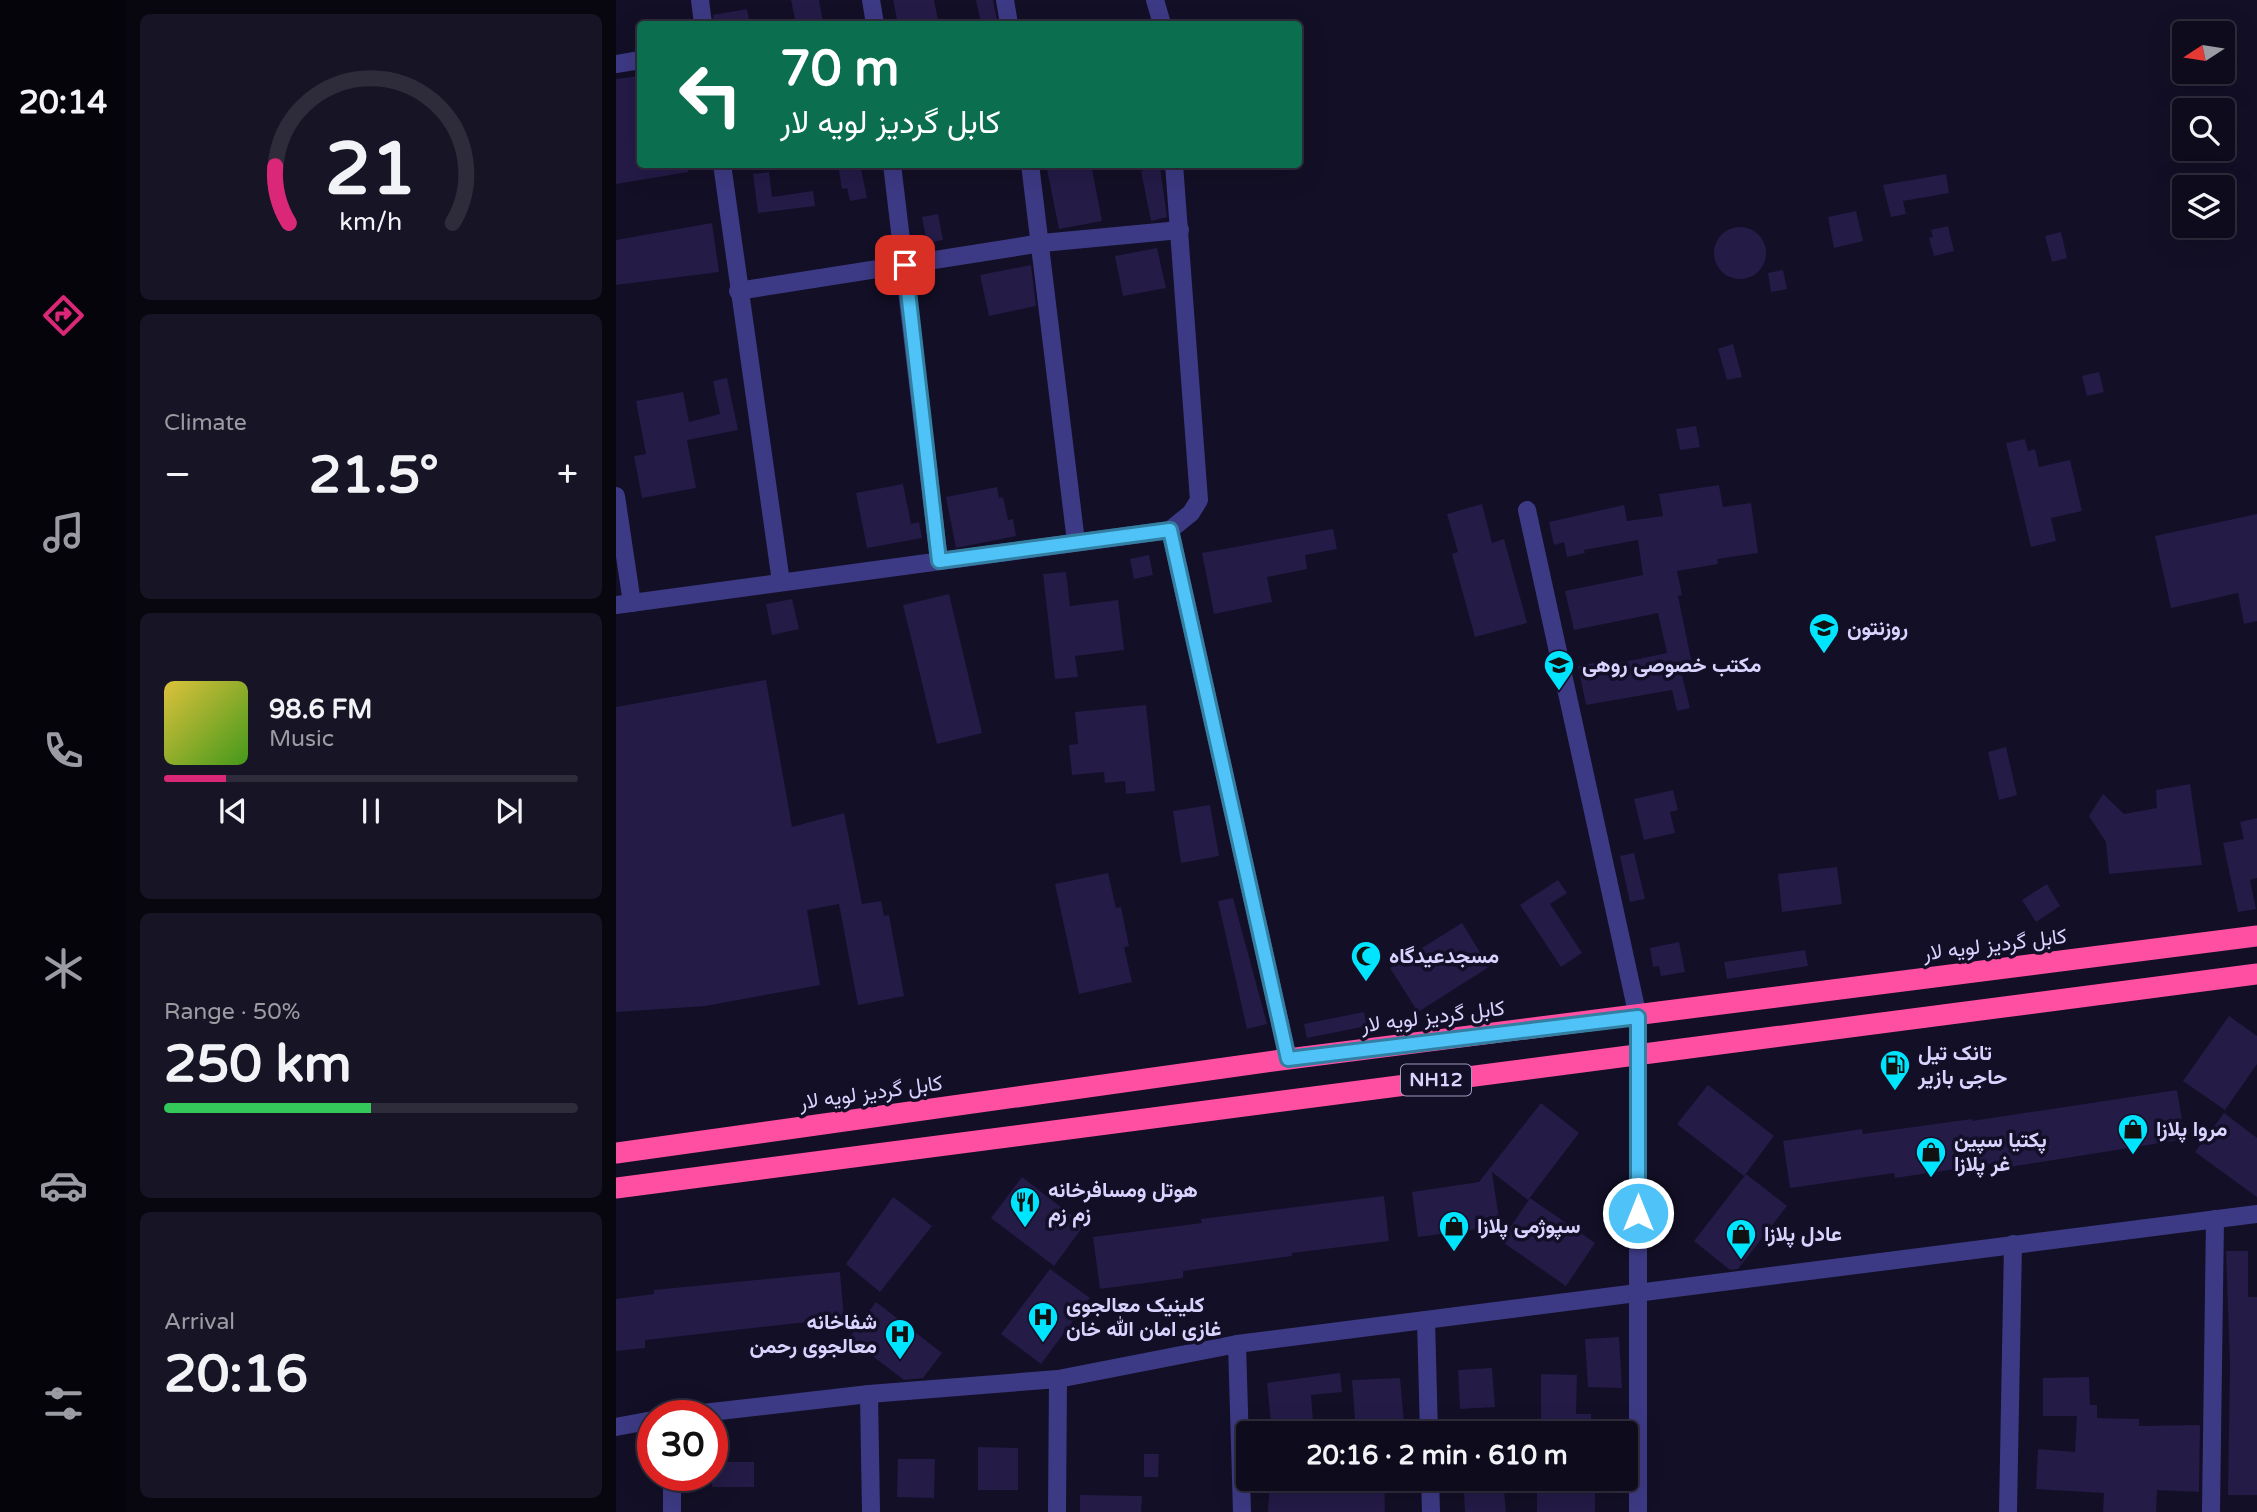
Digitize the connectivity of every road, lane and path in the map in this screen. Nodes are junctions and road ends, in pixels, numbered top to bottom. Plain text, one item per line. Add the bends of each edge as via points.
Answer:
1 (699, 0) edge
2 (871, 0) edge
3 (1005, 0) edge
4 (1155, 0) edge
5 (702, 21) edge
6 (874, 21) edge
7 (1008, 21) edge
8 (1161, 21) edge
9 (637, 60) edge
10 (616, 64) edge
11 (723, 168) edge
12 (893, 168) edge
13 (1031, 168) edge
14 (1174, 168) edge
15 (1180, 230) junction
16 (1042, 243) junction
17 (905, 265) junction
18 (738, 291) junction
19 (616, 496) edge
20 (1527, 510) dead end
21 (1170, 530) junction
22 (1076, 542) junction
23 (939, 561) junction
24 (780, 582) junction
25 (624, 604) edge
26 (2257, 936) edge
27 (2257, 974) edge
28 (1638, 1017) junction
29 (1638, 1054) junction
30 (1288, 1059) junction
31 (616, 1153) edge
32 (616, 1188) edge
33 (2257, 1214) edge
34 (2215, 1219) junction
35 (2013, 1244) junction
36 (1638, 1293) junction
37 (1426, 1320) junction
38 (1237, 1344) junction
39 (1058, 1379) junction
40 (869, 1394) junction
41 (728, 1410) edge
42 (1429, 1421) edge
43 (637, 1423) edge
44 (616, 1427) edge
45 (672, 1491) edge
46 (1430, 1491) edge
47 (672, 1512) edge
48 (871, 1512) edge
49 (1057, 1512) edge
50 (1242, 1512) edge
51 (1431, 1512) edge
52 (1638, 1512) edge
53 (2008, 1512) edge
54 (2211, 1512) edge

1 - 5 street
2 - 6 street
3 - 7 street
4 - 8 street
9 - 10 street
11 - 18 street
12 - 17 street
13 - 16 street
14 - 15 street
15 - 16 street
15 - 21 street via 1199,500
16 - 17 street
16 - 22 street
17 - 18 street
17 - 23 street
18 - 24 street
19 - 25 street
20 - 28 street
21 - 22 street
21 - 30 street
22 - 23 street
23 - 24 street
24 - 25 street
26 - 28 highway, کابل گردیز لویه لار / NH12
27 - 29 highway, NH12
28 - 29 street
28 - 30 highway, کابل گردیز لویه لار / NH12
29 - 32 highway, NH12
29 - 36 street
30 - 31 highway, کابل گردیز لویه لار / NH12
33 - 34 street
34 - 35 street
34 - 54 street
35 - 36 street
35 - 53 street
36 - 37 street
36 - 52 street
37 - 38 street
37 - 42 street
38 - 39 street
38 - 50 street
39 - 40 street
39 - 49 street
40 - 41 street
40 - 48 street
43 - 44 street
45 - 47 street
46 - 51 street

